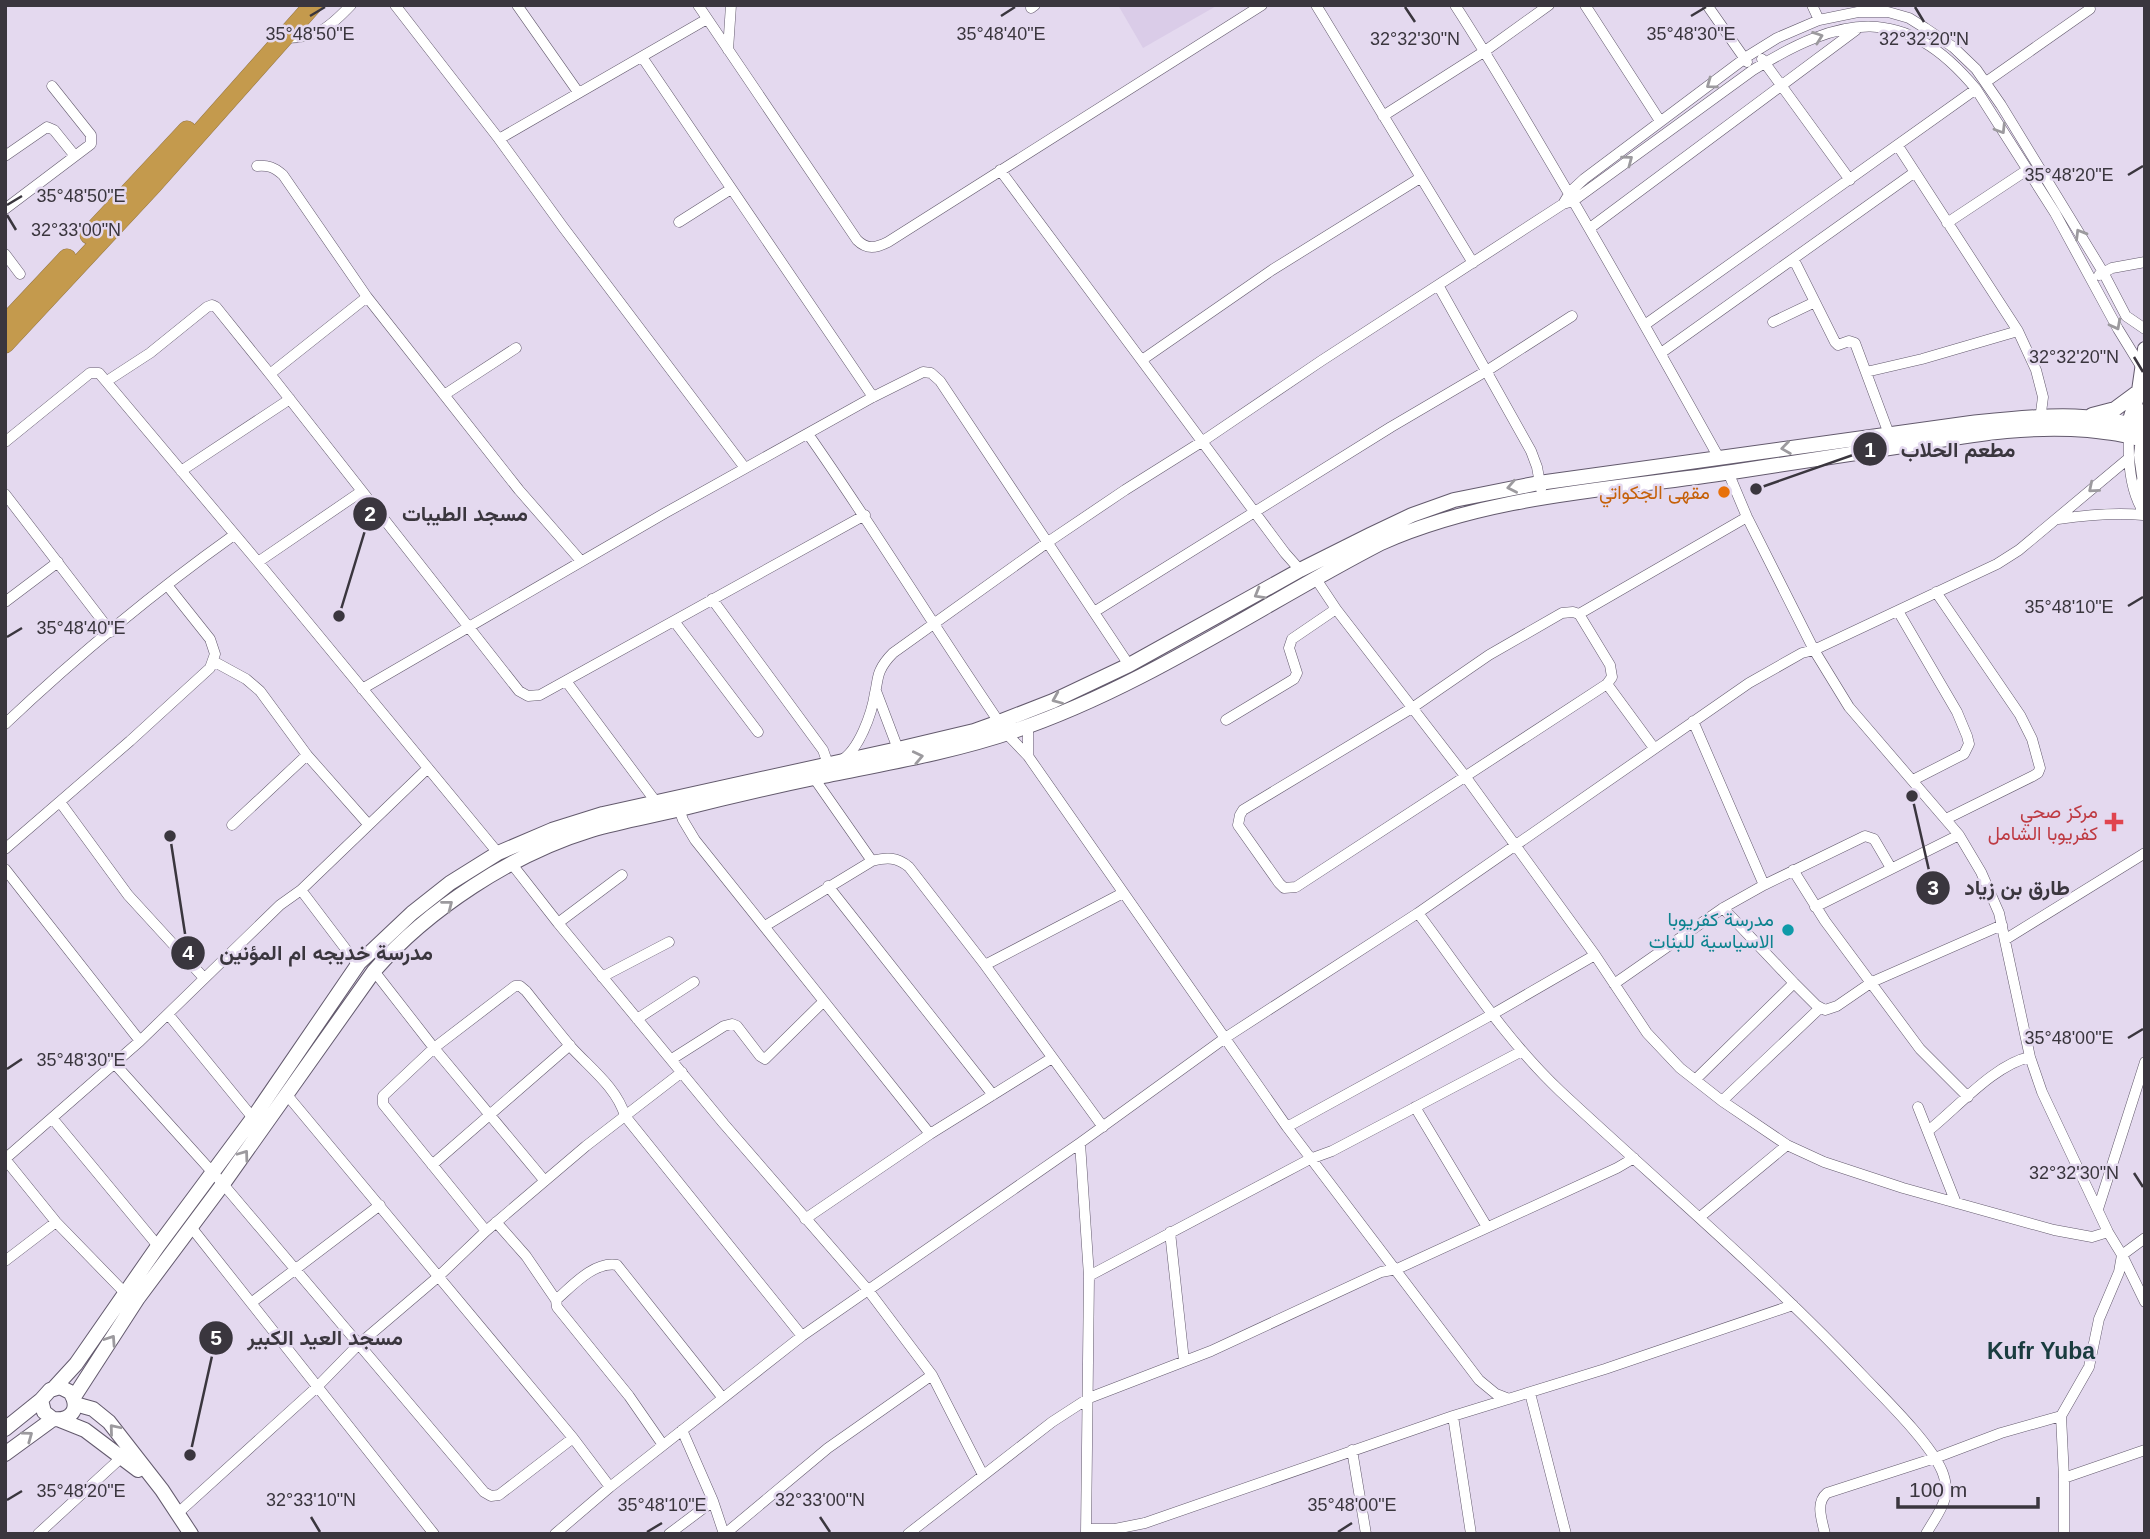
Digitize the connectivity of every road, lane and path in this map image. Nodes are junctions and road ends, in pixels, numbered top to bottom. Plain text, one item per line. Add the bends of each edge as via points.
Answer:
1 (299, 5) edge
2 (313, 5) edge
3 (351, 5) edge
4 (395, 5) edge
5 (517, 5) edge
6 (698, 5) edge
7 (731, 5) edge
8 (1262, 5) edge
9 (1316, 5) edge
10 (1455, 5) edge
11 (1549, 5) edge
12 (1585, 5) edge
13 (1707, 5) edge
14 (1814, 6) edge
15 (1890, 9) edge
16 (2090, 9) dead end
17 (707, 19) junction
18 (1819, 20) junction
19 (1859, 27) junction
20 (286, 38) junction
21 (728, 50) junction
22 (1485, 51) junction
23 (1756, 51) junction
24 (642, 57) junction
25 (1745, 59) junction
26 (1765, 62) junction
27 (1753, 70) junction
28 (1986, 82) junction
29 (1782, 85) junction
30 (52, 86) dead end
31 (1976, 89) junction
32 (578, 92) junction
33 (1383, 116) junction
34 (1660, 121) junction
35 (499, 139) junction
36 (1898, 146) junction
37 (5, 156) edge
38 (75, 156) junction
39 (257, 166) dead end
40 (1000, 170) junction
41 (2027, 170) junction
42 (1914, 172) junction
43 (1420, 178) junction
44 (1850, 180) junction
45 (731, 189) junction
46 (1568, 200) junction
47 (5, 209) edge
48 (2059, 210) junction
49 (679, 222) dead end
50 (1947, 223) junction
51 (1590, 228) junction
52 (5, 254) edge
53 (1794, 260) junction
54 (2145, 262) edge
55 (1473, 263) junction
56 (2103, 272) junction
57 (20, 274) dead end
58 (2093, 279) junction
59 (1438, 285) junction
60 (367, 297) junction
61 (1815, 302) junction
62 (1572, 316) dead end
63 (1773, 321) dead end
64 (5, 324) edge
65 (1646, 324) junction
66 (2145, 329) edge
67 (2018, 331) junction
68 (5, 344) edge
69 (516, 348) dead end
70 (2145, 349) edge
71 (1661, 353) junction
72 (1142, 360) junction
73 (2142, 368) junction
74 (1488, 370) junction
75 (1866, 372) junction
76 (271, 374) junction
77 (107, 381) junction
78 (2139, 391) junction
79 (444, 395) junction
80 (873, 397) junction
81 (290, 399) junction
82 (2145, 411) edge
83 (2082, 416) junction
84 (2040, 422) junction
85 (2138, 433) edge
86 (808, 434) junction
87 (1889, 434) junction
88 (1203, 441) junction
89 (5, 442) edge
90 (1813, 452) junction
91 (1719, 458) junction
92 (2129, 458) junction
93 (746, 468) junction
94 (181, 471) junction
95 (1728, 472) junction
96 (1541, 489) junction
97 (362, 491) junction
98 (5, 494) edge
99 (2144, 502) edge
100 (1254, 512) junction
101 (865, 515) junction
102 (1747, 517) junction
103 (2057, 519) junction
104 (234, 535) junction
105 (1048, 542) junction
106 (581, 561) junction
107 (58, 562) junction
108 (258, 562) junction
109 (1300, 570) junction
110 (1316, 579) junction
111 (167, 585) junction
112 (1936, 592) junction
113 (712, 599) junction
114 (5, 601) edge
115 (1336, 609) junction
116 (1898, 611) junction
117 (1094, 612) junction
118 (1579, 614) junction
119 (674, 621) junction
120 (935, 622) junction
121 (470, 627) junction
122 (111, 632) junction
123 (1814, 650) junction
124 (213, 661) junction
125 (1129, 665) junction
126 (566, 681) junction
127 (1607, 684) junction
128 (362, 689) junction
129 (876, 691) junction
130 (1092, 691) junction
131 (1412, 708) junction
132 (1226, 720) dead end
133 (1693, 721) junction
134 (5, 724) edge
135 (1028, 726) junction
136 (1003, 727) junction
137 (758, 732) dead end
138 (1654, 748) junction
139 (898, 749) junction
140 (307, 755) junction
141 (1028, 756) junction
142 (832, 763) junction
143 (428, 768) junction
144 (1465, 776) junction
145 (814, 778) junction
146 (1913, 779) junction
147 (60, 802) junction
148 (656, 802) junction
149 (679, 809) junction
150 (1946, 819) junction
151 (368, 824) junction
152 (232, 825) dead end
153 (1959, 835) junction
154 (1516, 846) junction
155 (5, 849) edge
156 (498, 853) junction
157 (2145, 853) edge
158 (872, 861) junction
159 (511, 863) junction
160 (1891, 868) junction
161 (5, 869) edge
162 (1793, 870) junction
163 (622, 875) dead end
164 (1764, 885) junction
165 (828, 886) junction
166 (300, 890) junction
167 (1124, 893) junction
168 (1815, 907) junction
169 (1723, 908) junction
170 (1418, 913) junction
171 (558, 923) junction
172 (2002, 925) junction
173 (765, 926) junction
174 (2006, 939) junction
175 (669, 942) dead end
176 (1595, 956) junction
177 (359, 963) junction
178 (985, 965) junction
179 (374, 971) junction
180 (602, 977) junction
181 (204, 978) junction
182 (694, 982) dead end
183 (1872, 982) junction
184 (1794, 983) junction
185 (1614, 984) junction
186 (822, 1002) junction
187 (1820, 1008) junction
188 (168, 1014) junction
189 (1493, 1014) junction
190 (637, 1019) junction
191 (1225, 1038) junction
192 (140, 1041) junction
193 (570, 1045) junction
194 (434, 1048) junction
195 (1522, 1051) junction
196 (2030, 1057) junction
197 (1052, 1058) junction
198 (673, 1059) junction
199 (2145, 1062) edge
200 (114, 1063) junction
201 (682, 1072) junction
202 (1695, 1080) junction
203 (287, 1095) junction
204 (993, 1095) junction
205 (1968, 1097) junction
206 (1722, 1101) junction
207 (1415, 1107) junction
208 (1918, 1107) dead end
209 (490, 1113) junction
210 (625, 1116) junction
211 (52, 1118) junction
212 (253, 1118) junction
213 (1103, 1127) junction
214 (1287, 1127) junction
215 (1928, 1131) junction
216 (930, 1134) junction
217 (1080, 1143) junction
218 (1787, 1145) junction
219 (1634, 1158) junction
220 (5, 1159) edge
221 (1310, 1159) junction
222 (432, 1165) junction
223 (212, 1173) junction
224 (544, 1180) junction
225 (223, 1184) junction
226 (1956, 1203) junction
227 (380, 1205) junction
228 (2098, 1209) junction
229 (1700, 1217) junction
230 (805, 1219) junction
231 (56, 1222) junction
232 (496, 1222) junction
233 (191, 1227) junction
234 (1487, 1227) junction
235 (485, 1231) junction
236 (2108, 1232) junction
237 (1170, 1233) junction
238 (2145, 1238) edge
239 (158, 1246) junction
240 (2122, 1255) junction
241 (5, 1261) edge
242 (1396, 1269) junction
243 (294, 1270) junction
244 (439, 1276) junction
245 (1089, 1276) junction
246 (868, 1290) junction
247 (125, 1293) junction
248 (556, 1300) junction
249 (2145, 1302) edge
250 (251, 1303) junction
251 (1793, 1305) junction
252 (802, 1336) junction
253 (358, 1345) junction
254 (1184, 1361) junction
255 (932, 1375) junction
256 (317, 1387) junction
257 (54, 1388) junction
258 (1530, 1393) junction
259 (722, 1397) junction
260 (1089, 1398) junction
261 (1509, 1399) junction
262 (41, 1400) junction
263 (74, 1401) junction
264 (26, 1412) junction
265 (1453, 1416) junction
266 (2061, 1416) junction
267 (5, 1418) edge
268 (56, 1420) junction
269 (5, 1429) edge
270 (682, 1430) junction
271 (573, 1438) junction
272 (663, 1445) junction
273 (1352, 1450) junction
274 (2145, 1450) edge
275 (5, 1454) edge
276 (123, 1456) junction
277 (1936, 1458) junction
278 (983, 1475) junction
279 (2064, 1478) junction
280 (610, 1487) junction
281 (162, 1490) junction
282 (713, 1501) junction
283 (178, 1513) junction
284 (1086, 1531) edge
285 (38, 1534) edge
286 (191, 1534) edge
287 (435, 1534) edge
288 (555, 1534) edge
289 (669, 1534) edge
290 (724, 1534) edge
291 (908, 1534) edge
292 (1366, 1534) edge
293 (1471, 1534) edge
294 (1566, 1534) edge
295 (1825, 1534) edge
296 (1926, 1534) edge
297 (2064, 1534) edge

1 - 64 highway
2 - 20 highway
3 - 20 street via 314,36
4 - 35 street
5 - 32 street
6 - 17 street
7 - 21 street
8 - 40 street
9 - 33 street
10 - 22 street
11 - 22 street
12 - 34 street
13 - 25 street
14 - 18 street
15 - 18 street
15 - 28 street via 1953,47
16 - 28 street
17 - 21 street
17 - 24 street
18 - 23 street
26 -> 19 street via 1828,33
19 - 29 street
19 - 31 street via 1887,27 1917,38 1961,71
20 - 68 highway
21 - 40 street via 862,245 870,248 888,242
22 - 33 street
22 - 46 street
23 - 25 street
23 - 26 street
24 - 32 street
24 - 45 street
25 - 27 street
25 -> 34 street
26 - 27 street
26 - 29 street
46 -> 27 street
28 - 48 street
29 - 44 street
29 - 51 street
30 - 38 street via 92,138 89,147
31 - 36 street
31 -> 41 street
32 - 35 street
33 - 43 street
34 - 46 street via 1576,186
35 - 93 street
36 - 42 street
36 - 44 street
37 - 38 street via 47,127
38 - 47 street
39 - 60 street via 276,168 283,175
40 - 72 street
41 - 48 street
41 - 50 street
42 - 50 street
42 - 53 street
43 - 55 street
43 - 72 street via 1272,270
44 - 65 street
45 - 49 street
45 - 80 street
46 - 51 street
46 - 55 street
56 -> 48 street
48 - 58 street
50 - 67 street
51 - 65 street
52 - 57 street
53 - 61 street
53 - 71 street
54 - 56 street
55 - 59 street
56 - 58 street
56 - 66 street via 2126,316
58 -> 73 street
59 - 74 street
59 - 88 street
60 - 76 street
60 - 79 street
61 - 63 street
61 - 75 street via 1836,344 1855,343
62 - 74 street
65 - 71 street
67 - 75 street
67 - 84 street via 2043,397
69 - 79 street
70 - 73 main road
71 - 91 street
72 - 88 street
73 - 78 main road
74 - 96 street via 1531,451
74 - 100 street
75 - 87 street
76 - 77 street via 212,306
76 - 81 street
77 - 89 street via 97,372 90,373
77 - 94 street
78 - 83 main road via 2108,412
78 - 85 main road
79 - 106 street
80 - 86 street
80 - 105 street via 919,373 935,375
81 - 94 street
81 - 97 street
82 - 85 main road
83 - 84 main road
83 - 85 main road
84 - 85 main road
84 - 87 main road via 1971,423
84 - 90 main road
85 - 92 street
85 - 99 street
86 - 93 street
86 - 101 street
87 - 90 main road
88 - 100 street
88 - 105 street
90 -> 91 main road
90 - 95 main road
91 - 96 main road
92 - 99 street via 2136,500
92 -> 103 street
93 - 106 street
94 - 104 street
95 - 96 main road
95 - 102 street
96 -> 109 main road via 1479,494 1412,515
96 - 110 main road via 1406,532
97 - 108 street
97 - 121 street
98 - 107 street
99 - 103 street via 2124,513
100 - 109 street
100 - 117 street
101 - 113 street
101 - 120 street
102 - 118 street
102 - 123 street
103 - 112 street via 1985,571
104 - 108 street
104 - 111 street
105 - 117 street
105 - 120 street
106 - 121 street
107 - 114 street
107 - 122 street
108 - 128 street
109 -> 125 main road
110 - 115 street
110 - 130 main road via 1185,652
111 - 122 street
111 - 124 street via 210,639
112 - 116 street
112 - 150 street via 2020,715 2040,768
113 - 119 street
113 - 142 street
115 - 131 street
115 - 132 street via 1292,639 1294,679
116 - 123 street
116 - 146 street via 1957,712 1969,744 1964,754
117 - 125 street
118 - 127 street via 1611,665
118 - 131 street via 1556,616
119 - 126 street
119 - 137 street
120 - 129 street via 888,658
120 - 136 street
121 - 126 street via 523,694 540,695
121 - 128 street
122 - 134 street
123 - 133 street via 1749,683
123 - 146 street via 1858,719
124 - 140 street via 260,691
124 - 147 street via 205,674
125 - 130 main road
126 - 148 street
127 - 138 street
127 - 144 street
128 - 143 street
129 - 139 street
129 - 142 street via 859,739 845,758
130 - 135 main road
130 -> 136 main road
131 - 144 street
131 - 144 street via 1240,815 1238,825 1279,883 1284,888 1296,887
133 - 138 street
133 - 164 street
135 - 136 main road
135 - 141 street
136 - 139 main road
136 - 141 street
145 -> 136 main road via 951,750
138 - 154 street
139 - 142 main road
140 - 151 street
140 - 152 street
141 - 167 street
142 - 148 main road
143 - 151 street
143 - 156 street
144 - 154 street
145 - 149 main road
145 - 158 street
146 - 150 street
147 - 155 street
147 - 181 street via 128,895
148 - 156 main road via 577,821
149 - 159 main road via 590,831
149 - 173 street via 695,840
150 - 153 street
151 - 166 street
153 - 160 street
153 - 172 street via 1988,885
154 - 170 street
154 - 176 street
156 - 177 main road via 412,913
157 - 174 street
158 - 165 street
158 - 178 street via 892,858 909,867
159 - 171 street
179 -> 159 main road via 453,900
160 - 162 street via 1874,839 1865,836
160 - 168 street
161 - 192 street
162 - 164 street
162 - 168 street
163 - 171 street
164 - 169 street
165 - 173 street
165 - 204 street
166 - 177 street
166 - 181 street
167 - 178 street
167 - 191 street
168 - 183 street
169 - 184 street
169 - 185 street
170 - 189 street
170 - 191 street
171 - 180 street
172 - 174 street
172 - 183 street
173 - 186 street
174 - 196 street
175 - 180 street
176 - 185 street
176 - 189 street
177 - 212 main road
178 - 197 street
179 - 194 street
179 - 203 main road
180 - 190 street
181 - 188 street
182 - 190 street
183 - 187 street via 1832,1008
183 - 205 street via 1920,1049
184 - 187 street
184 - 202 street
185 - 202 street via 1662,1051
186 - 198 street via 765,1059 732,1024
186 - 216 street
187 - 206 street
188 - 192 street
188 - 212 street
189 - 195 street
189 - 214 street
190 - 198 street
191 - 213 street
191 - 214 street
192 - 200 street
193 - 194 street via 526,991 515,986
193 - 209 street
193 - 210 street via 602,1078
194 - 209 street
194 - 222 street via 383,1096 383,1104
195 - 207 street
195 - 219 street
196 - 205 street via 2001,1069
196 - 228 street via 2050,1112
197 - 204 street
197 - 213 street
198 - 201 street
199 - 228 street
200 - 211 street
200 - 223 street
201 - 210 street
201 - 230 street
202 - 206 street
225 -> 203 main road
203 - 227 street
204 - 216 street
205 - 215 street
206 - 218 street
207 - 221 street
207 - 234 street
208 - 215 street
209 - 222 street
209 - 224 street
210 - 224 street
210 - 252 street
211 - 220 street
211 - 239 street
212 - 223 main road
213 - 217 street
214 - 221 street
215 - 226 street
216 - 230 street
217 - 245 street
217 - 246 street
218 - 226 street via 1842,1170
218 - 229 street
219 - 229 street
219 - 234 street
220 - 231 street
221 - 237 street
221 - 242 street
222 - 235 street
223 - 225 street
223 - 239 main road
224 - 232 street
225 - 233 main road
225 - 243 street
226 - 236 street via 2080,1237
227 - 243 street
227 - 244 street
228 - 236 street
229 - 251 street
230 - 246 street
231 - 241 street
231 - 247 street
232 - 235 street
232 - 248 street
233 - 250 street
263 -> 233 main road via 138,1298
234 - 242 street
235 - 244 street
236 - 240 street
237 - 245 street
237 - 254 street
238 - 240 street
239 - 247 main road
240 - 249 street
240 - 266 street via 2099,1320 2089,1367
242 - 254 street
242 - 261 street via 1479,1380
243 - 250 street
243 - 253 street
244 - 253 street
244 - 271 street
245 - 260 street
246 - 252 street
246 - 255 street
247 - 257 main road
248 - 259 street via 587,1274 617,1265
248 - 272 street via 563,1316
250 - 256 street
251 - 258 street
251 - 277 street
252 - 259 street
253 - 256 street
253 - 271 street via 477,1486 491,1496
254 - 260 street
255 - 278 street
255 - 290 street via 828,1448
256 - 283 street
256 - 287 street
257 - 262 main road
257 - 263 main road via 66,1389
258 - 261 street
258 - 294 street
259 - 270 street
260 - 278 street
260 - 284 street
261 - 265 street
262 - 264 main road
262 - 268 main road via 44,1412
263 - 268 main road via 72,1413
281 -> 263 main road via 109,1422
264 - 267 street
264 - 269 main road
265 - 273 street
265 - 293 street
266 - 277 street
266 - 279 street
275 -> 268 main road
268 - 276 main road via 85,1430
270 - 272 street
270 - 282 street
271 - 280 street
272 - 280 street
273 - 284 street via 1145,1523
273 - 292 street
274 - 279 street
276 - 281 main road
276 - 285 street
277 - 295 street via 1827,1493 1820,1504
277 - 296 street via 1947,1495
278 - 291 street
279 - 297 street
280 - 288 street
281 - 283 main road
282 - 289 street
282 - 290 street
283 - 286 main road

